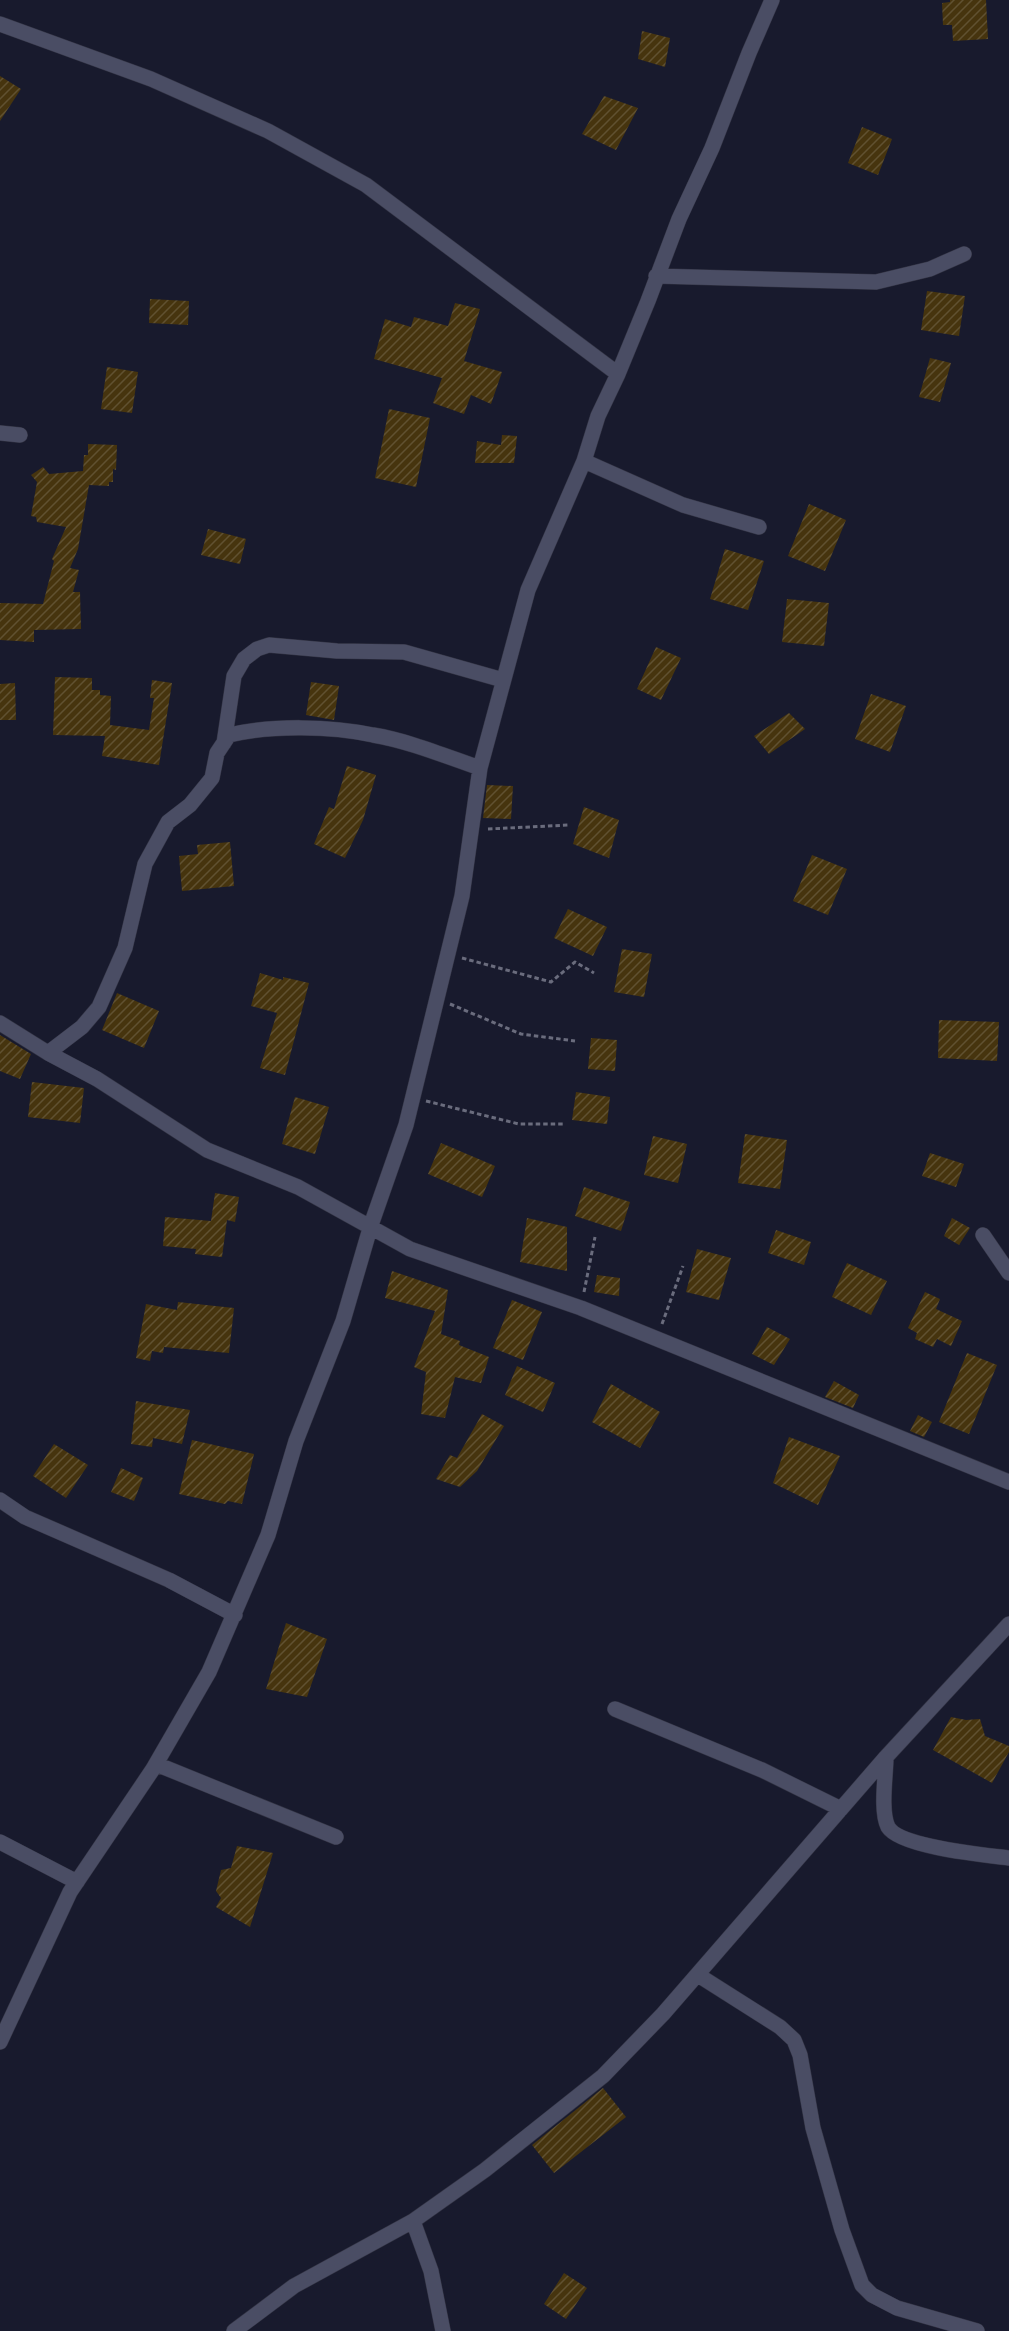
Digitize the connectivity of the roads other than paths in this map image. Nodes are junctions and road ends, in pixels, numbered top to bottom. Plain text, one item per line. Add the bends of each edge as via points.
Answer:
1 (772, 0) edge
2 (0, 24) edge
3 (964, 254) dead end
4 (656, 276) junction
5 (618, 374) junction
6 (0, 433) edge
7 (20, 435) dead end
8 (584, 461) junction
9 (759, 527) dead end
10 (503, 680) junction
11 (224, 743) junction
12 (480, 768) junction
13 (0, 1023) edge
14 (48, 1053) junction
15 (371, 1225) junction
16 (983, 1235) dead end
17 (1009, 1273) edge
18 (1009, 1482) edge
19 (0, 1500) edge
20 (236, 1615) junction
21 (1009, 1624) edge
22 (615, 1708) dead end
23 (886, 1757) junction
24 (156, 1764) junction
25 (841, 1809) junction
26 (336, 1837) dead end
27 (0, 1842) edge
28 (1009, 1858) edge
29 (77, 1882) junction
30 (698, 1975) junction
31 (0, 2042) edge
32 (413, 2221) junction
33 (234, 2331) edge
34 (443, 2331) edge
35 (976, 2331) edge

1 - 4 street
2 - 5 street via 151,79 268,131 366,185
3 - 4 street via 930,269 876,282
4 - 5 street
5 - 8 street via 598,416
6 - 7 street
8 - 9 street via 683,505
8 - 10 street via 528,590
10 - 11 street via 404,652 269,645 244,659 234,676
10 - 12 street
11 - 12 street via 229,735 254,729 372,734
11 - 14 street via 217,753 212,778 168,822 145,864 125,948 99,1007 82,1027
12 - 15 street via 462,896 438,998 406,1125
13 - 14 street
14 - 15 street via 97,1079 207,1150 298,1187
15 - 18 street via 410,1248 581,1308
15 - 20 street via 343,1321 296,1441 268,1535
16 - 17 street
19 - 20 street via 25,1517 169,1580
20 - 24 street via 209,1672
21 - 23 street
22 - 25 street via 762,1770
23 - 25 street
23 - 28 street via 884,1812 888,1827 896,1834 970,1854
24 - 26 street
24 - 29 street
25 - 30 street
27 - 29 street
29 - 31 street
30 - 32 street via 603,2076
30 - 35 street via 794,2040 813,2128 862,2285 897,2308
32 - 33 street via 294,2286
32 - 34 street via 431,2271

